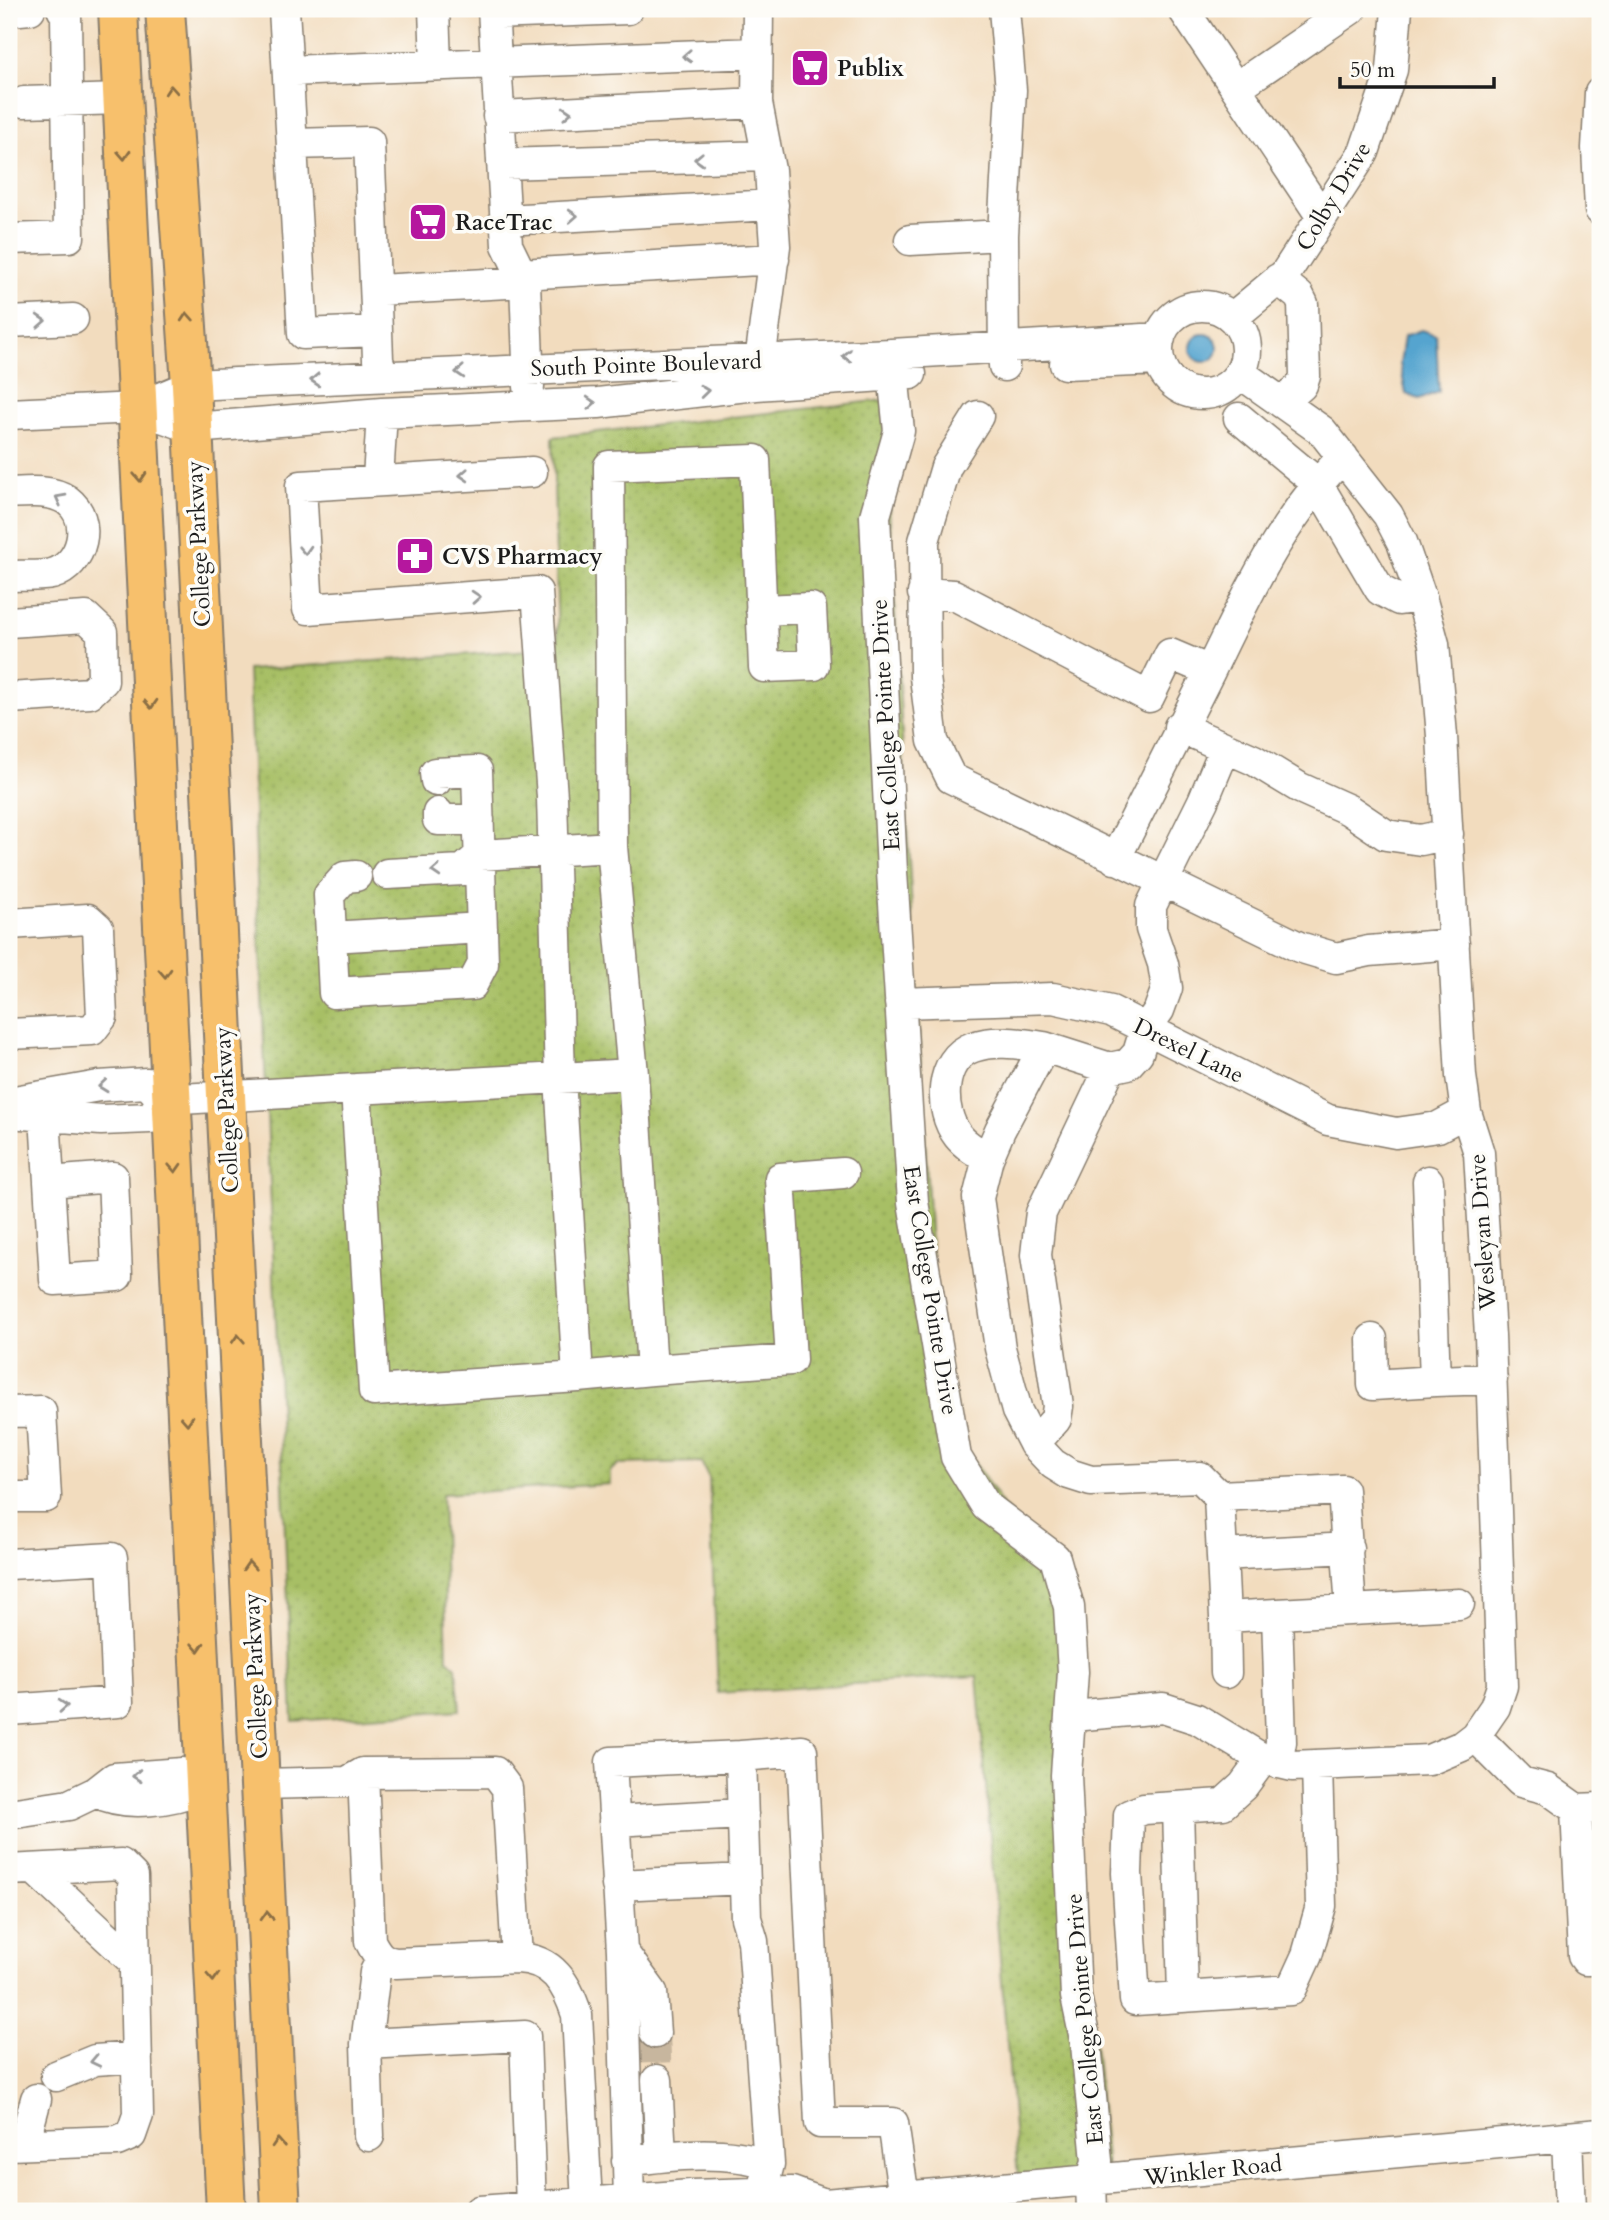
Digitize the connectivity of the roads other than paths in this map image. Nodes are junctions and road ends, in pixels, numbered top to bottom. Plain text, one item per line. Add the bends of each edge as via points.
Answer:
1 (30, 9) edge
2 (62, 9) edge
3 (118, 9) edge
4 (166, 9) edge
5 (284, 9) edge
6 (434, 9) edge
7 (628, 9) edge
8 (758, 9) edge
9 (1004, 9) edge
10 (1184, 9) edge
11 (1351, 9) edge
12 (1397, 9) edge
13 (9, 11) edge
14 (493, 12) edge
15 (756, 53) junction
16 (436, 64) junction
17 (495, 64) junction
18 (288, 71) junction
19 (1237, 87) junction
20 (1600, 93) edge
21 (122, 99) junction
22 (67, 100) junction
23 (24, 102) dead end
24 (757, 103) junction
25 (498, 116) junction
26 (292, 144) junction
27 (767, 156) junction
28 (502, 164) junction
29 (773, 205) junction
30 (1600, 210) edge
31 (1322, 217) junction
32 (505, 219) junction
33 (1003, 235) junction
34 (9, 239) edge
35 (910, 240) dead end
36 (774, 259) junction
37 (524, 278) junction
38 (1278, 279) junction
39 (378, 290) junction
40 (1232, 318) junction
41 (73, 319) dead end
42 (9, 323) edge
43 (377, 331) junction
44 (1160, 349) junction
45 (1004, 357) junction
46 (892, 365) junction
47 (528, 369) junction
48 (758, 372) junction
49 (1240, 373) junction
50 (383, 376) junction
51 (191, 385) junction
52 (1282, 402) junction
53 (530, 404) junction
54 (136, 408) junction
55 (382, 413) junction
56 (9, 414) edge
57 (978, 416) dead end
58 (1238, 418) dead end
59 (193, 428) junction
60 (1343, 457) junction
61 (533, 472) dead end
62 (378, 479) junction
63 (1317, 483) junction
64 (9, 493) edge
65 (9, 561) edge
66 (71, 563) junction
67 (9, 576) edge
68 (923, 593) junction
69 (1421, 597) junction
70 (761, 610) dead end
71 (9, 622) edge
72 (1210, 671) junction
73 (9, 698) edge
74 (1179, 727) junction
75 (1225, 748) junction
76 (436, 781) dead end
77 (438, 813) dead end
78 (479, 820) junction
79 (1448, 834) junction
80 (612, 847) junction
81 (553, 850) junction
82 (480, 855) junction
83 (1115, 859) junction
84 (387, 874) dead end
85 (356, 876) dead end
86 (1165, 881) junction
87 (9, 925) edge
88 (482, 928) junction
89 (331, 936) junction
90 (1454, 944) junction
91 (900, 1003) junction
92 (1145, 1030) junction
93 (9, 1034) edge
94 (1044, 1047) junction
95 (1110, 1068) junction
96 (633, 1074) junction
97 (560, 1078) junction
98 (356, 1089) junction
99 (226, 1096) junction
100 (167, 1100) junction
101 (9, 1102) edge
102 (1466, 1112) junction
103 (9, 1114) edge
104 (46, 1116) junction
105 (988, 1158) junction
106 (844, 1173) dead end
107 (1428, 1181) dead end
108 (50, 1182) dead end
109 (1373, 1339) dead end
110 (652, 1370) junction
111 (579, 1377) junction
112 (1492, 1379) junction
113 (1435, 1381) junction
114 (9, 1412) edge
115 (1034, 1444) junction
116 (1219, 1496) junction
117 (9, 1497) edge
118 (1348, 1548) junction
119 (1223, 1555) junction
120 (9, 1564) edge
121 (1460, 1604) dead end
122 (1351, 1610) junction
123 (1277, 1614) junction
124 (1225, 1616) junction
125 (1226, 1672) dead end
126 (9, 1710) edge
127 (1072, 1716) junction
128 (1475, 1736) junction
129 (741, 1756) junction
130 (1270, 1761) junction
131 (1317, 1766) junction
132 (363, 1773) junction
133 (260, 1784) junction
134 (205, 1787) junction
135 (1178, 1807) junction
136 (1588, 1808) edge
137 (9, 1814) edge
138 (743, 1814) junction
139 (614, 1821) junction
140 (21, 1870) edge
141 (745, 1879) junction
142 (617, 1885) junction
143 (622, 1951) junction
144 (517, 1958) junction
145 (382, 1959) junction
146 (1600, 1960) edge
147 (135, 1963) junction
148 (1183, 1997) junction
149 (654, 2033) tunnel mouth
150 (366, 2044) junction
151 (137, 2057) junction
152 (56, 2076) dead end
153 (657, 2080) tunnel mouth
154 (36, 2099) dead end
155 (1600, 2134) edge
156 (369, 2136) dead end
157 (1567, 2137) junction
158 (16, 2145) edge
159 (661, 2156) junction
160 (627, 2161) junction
161 (763, 2189) edge
162 (1092, 2197) edge
163 (904, 2198) junction
164 (629, 2200) junction
165 (587, 2203) junction
166 (531, 2207) junction
167 (814, 2208) edge
168 (226, 2211) edge
169 (281, 2211) edge
170 (479, 2211) edge
171 (1570, 2211) edge

1 - 13 street
2 - 22 street via 66,15
3 - 21 main road
51 -> 4 main road, College Parkway
5 - 18 street
6 - 16 street
7 - 14 street
8 - 15 street
9 - 33 street via 1010,90
10 - 19 street
11 - 19 street
12 - 31 street, Colby Drive via 1392,70 1364,152
14 - 17 street
15 -> 17 street
15 - 24 street
16 - 17 street
16 - 18 street
17 - 25 street
18 - 26 street
19 - 31 street
20 - 30 street
21 - 22 street
21 -> 54 main road
22 - 23 street
22 - 34 street via 69,237
25 -> 24 street
24 - 27 street
25 - 28 street
26 - 39 street via 369,142
26 - 43 street via 303,334
27 -> 28 street
27 - 29 street
28 - 32 street
32 -> 29 street
29 - 36 street
31 - 38 street, Colby Drive
32 - 37 street via 507,245
33 - 35 street
33 - 45 street
36 - 37 street
36 - 48 street
37 - 39 street
37 - 47 street
38 - 40 street, Colby Drive
38 - 52 street via 1303,304 1305,376 1302,385
39 - 43 street
40 - 44 street via 1220,310 1191,307 1172,319
40 - 49 street via 1246,344
42 -> 41 street
43 - 50 street
44 - 45 street, South Pointe Boulevard
44 - 49 street via 1172,382 1196,394 1221,390
45 - 46 street, South Pointe Boulevard
46 - 48 street, South Pointe Boulevard
46 - 91 street, East College Pointe Drive via 899,431 875,516
47 - 48 street, South Pointe Boulevard
47 -> 50 street, South Pointe Boulevard
47 - 53 street
53 -> 48 street, South Pointe Boulevard via 598,403
49 - 52 street, Wesleyan Drive
50 -> 51 street, South Pointe Boulevard
51 - 54 street, South Pointe Boulevard
51 - 59 main road, College Parkway
52 - 60 street, Wesleyan Drive via 1322,431
53 - 55 street, South Pointe Boulevard
54 - 56 street, South Pointe Boulevard
54 - 59 street, South Pointe Boulevard
54 -> 100 main road
55 - 59 street, South Pointe Boulevard
55 - 62 street
57 - 68 street via 946,467 924,541
58 - 63 street
59 - 99 main road, College Parkway
60 - 63 street
60 - 69 street, Wesleyan Drive via 1393,525
61 -> 62 street
62 -> 81 street via 301,486 308,609 537,593
63 - 69 street via 1380,590 1399,600
63 - 72 street via 1278,537
66 -> 64 street via 81,545 82,523 68,501 44,492
65 - 66 street
66 - 67 street via 52,574
68 - 72 street via 954,595 1149,697 1170,654
68 - 83 street via 925,677 933,741 951,778
69 - 79 street, Wesleyan Drive via 1434,644
70 - 80 street via 755,460 609,466
71 - 73 street via 86,617 102,632 103,681 90,693
72 - 74 street
74 - 75 street
74 - 83 street
75 - 79 street via 1349,810 1386,835 1421,840
75 - 86 street
76 - 78 street via 435,773 477,771
77 - 78 street via 438,820
78 - 82 street
79 - 90 street, Wesleyan Drive
80 - 81 street
80 - 96 street
81 - 82 street
81 - 97 street
82 -> 84 street via 463,870
82 - 88 street
83 - 86 street
85 - 89 street via 345,877 329,895
86 - 90 street via 1300,947 1336,958
86 - 92 street via 1151,906 1151,929 1167,988
87 - 93 street via 88,919 98,928 102,1017 92,1030
88 - 89 street
88 - 89 street via 483,964 472,985 334,993
90 - 102 street, Wesleyan Drive
91 - 92 street, Drexel Lane via 1053,998 1111,1011
91 - 127 street, East College Pointe Drive via 913,1202 957,1457 986,1506 1055,1558 1069,1607
92 - 95 street via 1138,1053 1128,1064
92 - 102 street, Drexel Lane via 1328,1121 1396,1133 1438,1126
94 - 95 street
94 - 105 street
94 - 105 street via 989,1043 974,1046 952,1062 947,1078 947,1116 959,1138
95 - 115 street via 1041,1213 1037,1255 1058,1406 1056,1419
96 - 97 street
96 - 110 street
97 - 98 street
97 - 111 street
98 - 99 street
98 - 111 street via 374,1391
99 - 100 street
133 -> 99 main road, College Parkway
100 -> 101 street via 147,1083 99,1086
100 - 104 street via 150,1118
100 -> 134 main road
102 - 112 street, Wesleyan Drive via 1479,1153
103 - 104 street
104 - 108 street
105 - 115 street via 978,1198 1000,1348 1017,1411
106 - 110 street via 780,1178 791,1360
107 - 113 street
109 - 113 street via 1373,1385
110 - 111 street
112 - 113 street
112 - 128 street, Wesleyan Drive via 1504,1669 1495,1707
114 - 117 street via 41,1411 46,1497
115 - 116 street via 1053,1464 1091,1481 1200,1478
116 - 118 street via 1343,1490
116 - 119 street
118 - 119 street
118 - 122 street
119 - 124 street
126 -> 120 street via 118,1702 112,1558
121 - 122 street
122 - 123 street
123 - 124 street
123 - 130 street via 1281,1742
124 - 125 street
127 - 130 street, Wesleyan Drive via 1163,1708 1197,1720
127 - 162 street, East College Pointe Drive via 1066,1775 1076,1996 1086,2043 1097,2161
128 - 131 street, Wesleyan Drive via 1429,1760
128 - 136 street via 1521,1782
129 - 138 street
129 - 139 street via 611,1762
129 - 163 street via 802,1751 820,2123 893,2123
130 - 131 street, Wesleyan Drive
130 - 135 street via 1223,1804
131 - 148 street via 1321,1906 1291,1990
132 - 133 street via 347,1782
132 - 144 street via 484,1770 501,1777 507,1788
132 - 145 street via 370,1941
133 - 134 main road
169 -> 133 main road, College Parkway
134 - 137 street via 183,1796 114,1801 96,1792 69,1805
134 -> 168 main road
135 - 148 street
135 - 148 street via 1129,1815 1127,1873 1135,2000
136 - 146 street via 1584,1956
138 - 139 street
138 - 141 street
139 - 142 street
140 - 147 street
140 - 147 street via 121,1864 133,1876
141 - 142 street
141 - 161 street via 746,1918 753,1941
142 - 143 street
143 - 149 street via 652,1992
143 - 160 street
144 - 145 street via 396,1964
144 - 165 street via 531,1958 552,1969 570,1993 577,2015
145 - 150 street via 375,1972
147 - 151 street
150 - 156 street
150 - 166 street via 525,2036
151 -> 152 street via 95,2060
151 - 158 street via 138,2115 131,2135 117,2141
153 - 159 street
154 - 158 street
155 - 157 street, Winkler Road
157 - 162 street, Winkler Road
157 - 171 street
159 - 160 street
159 - 161 street via 749,2157
160 - 164 street
161 - 164 street, Winkler Road
161 - 167 street, Winkler Road via 792,2192
162 - 163 street, Winkler Road
163 - 167 street, Winkler Road
164 - 165 street, Winkler Road
165 - 166 street, Winkler Road
166 - 170 street, Winkler Road

